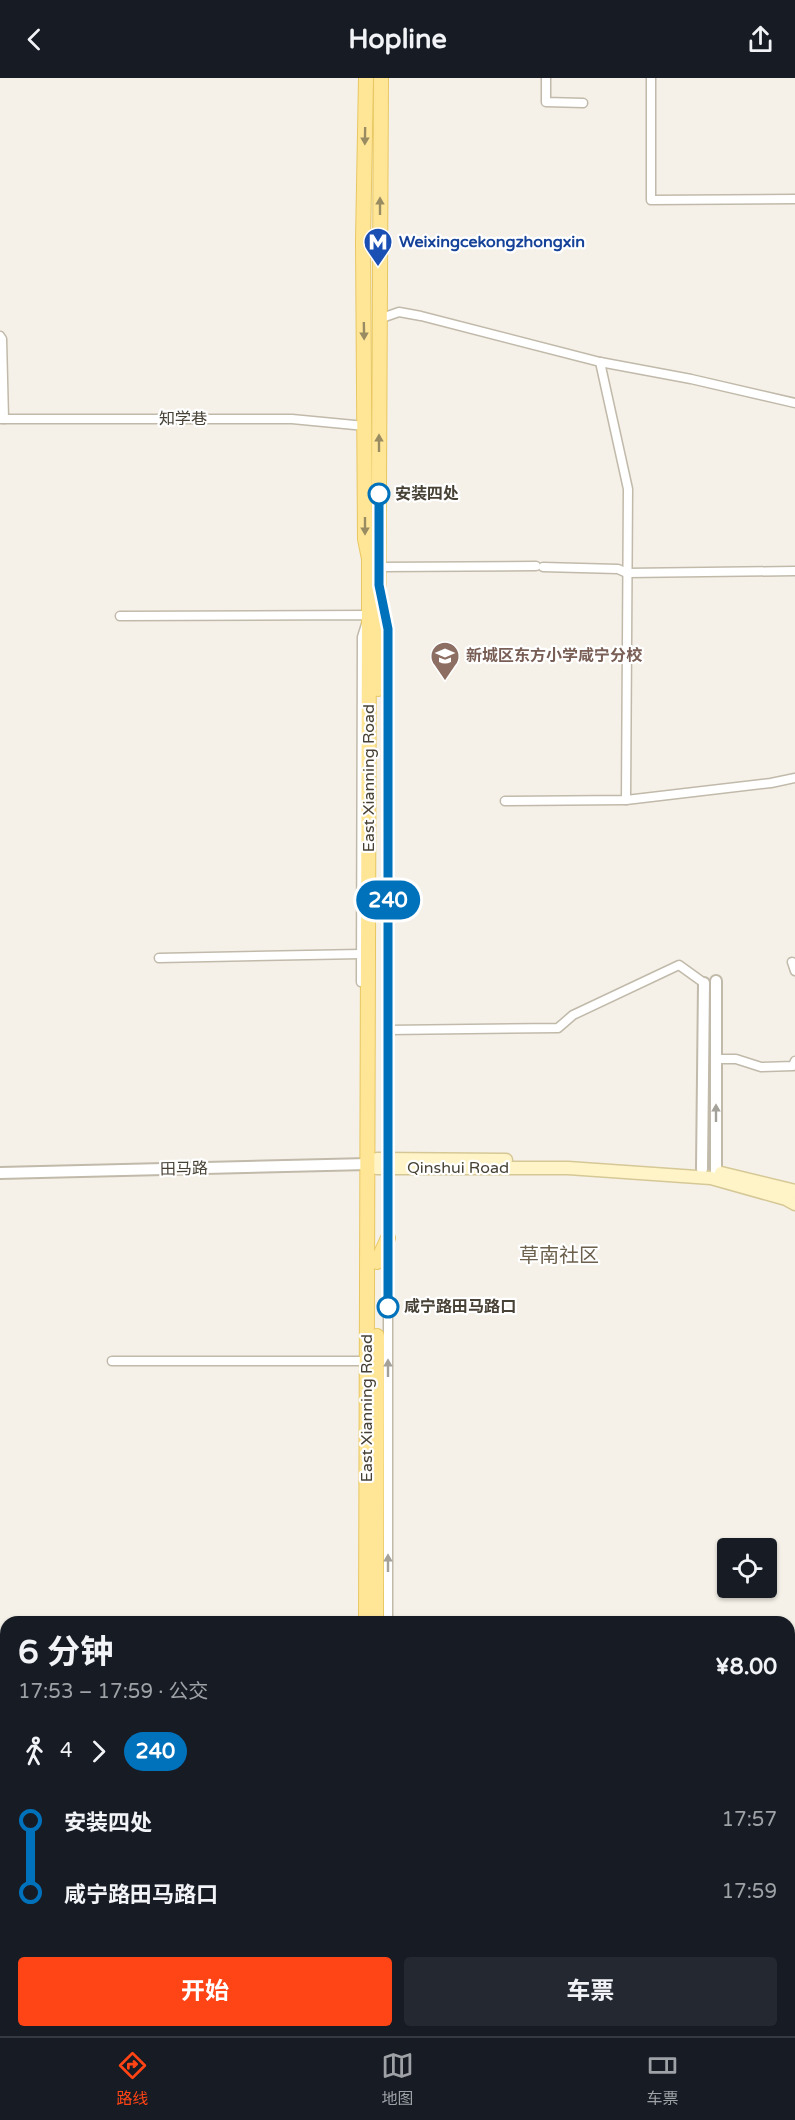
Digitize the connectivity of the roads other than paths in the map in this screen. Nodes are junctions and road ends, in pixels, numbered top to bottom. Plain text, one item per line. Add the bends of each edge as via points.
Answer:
1 (366, 78) edge
2 (381, 78) edge
3 (546, 78) edge
4 (651, 78) edge
5 (583, 103) dead end
6 (795, 199) edge
7 (379, 319) junction
8 (0, 336) edge
9 (600, 362) junction
10 (795, 403) edge
11 (2, 419) edge
12 (365, 426) junction
13 (379, 567) junction
14 (795, 571) edge
15 (627, 573) junction
16 (379, 585) junction
17 (369, 615) junction
18 (120, 616) dead end
19 (795, 778) edge
20 (626, 800) junction
21 (505, 801) dead end
22 (361, 954) junction
23 (159, 958) dead end
24 (710, 982) junction
25 (388, 1030) junction
26 (704, 1059) junction
27 (716, 1059) junction
28 (795, 1061) edge
29 (376, 1164) junction
30 (702, 1169) junction
31 (716, 1172) junction
32 (0, 1173) edge
33 (795, 1191) edge
34 (795, 1204) edge
35 (388, 1238) junction
36 (377, 1262) junction
37 (112, 1360) dead end
38 (361, 1361) junction
39 (360, 1616) edge
40 (366, 1616) edge
41 (376, 1616) edge
42 (388, 1616) edge

1 -> 12 main road, East Xianning Road
7 -> 2 main road, East Xianning Road
3 - 5 street via 546,102
4 - 6 street via 651,200
7 - 9 street via 399,312 421,316
13 -> 7 main road, East Xianning Road
8 - 11 street
9 - 10 street
9 - 15 street via 628,489
11 - 12 street, 知学巷 via 292,419
12 -> 17 main road, East Xianning Road
13 - 15 street via 539,566 618,569
13 - 16 main road, East Xianning Road
14 - 15 street
15 - 20 street
16 - 25 street via 388,629
16 - 29 main road, East Xianning Road
17 - 18 street
17 - 22 street via 362,637
17 - 29 main road, East Xianning Road
19 - 20 street
20 - 21 street
22 - 23 street
22 - 29 street
24 - 25 street via 679,965 573,1015 558,1028
24 - 26 street
24 - 27 street
25 - 29 street
26 - 27 street
26 - 30 street
27 - 28 street via 736,1059 761,1067 793,1066
31 -> 27 street
29 - 30 main road, Qinshui Road via 569,1160
29 - 32 street, 田马路
29 - 34 main road, Qinshui Road via 568,1168 711,1178
29 - 35 street
29 - 36 main road, East Xianning Road
29 - 38 street
29 - 40 main road, East Xianning Road
30 - 31 main road, Qinshui Road
31 - 33 main road, Qinshui Road
35 - 36 main road
42 -> 35 street
36 - 41 main road, East Xianning Road
37 - 38 street
38 - 39 street

